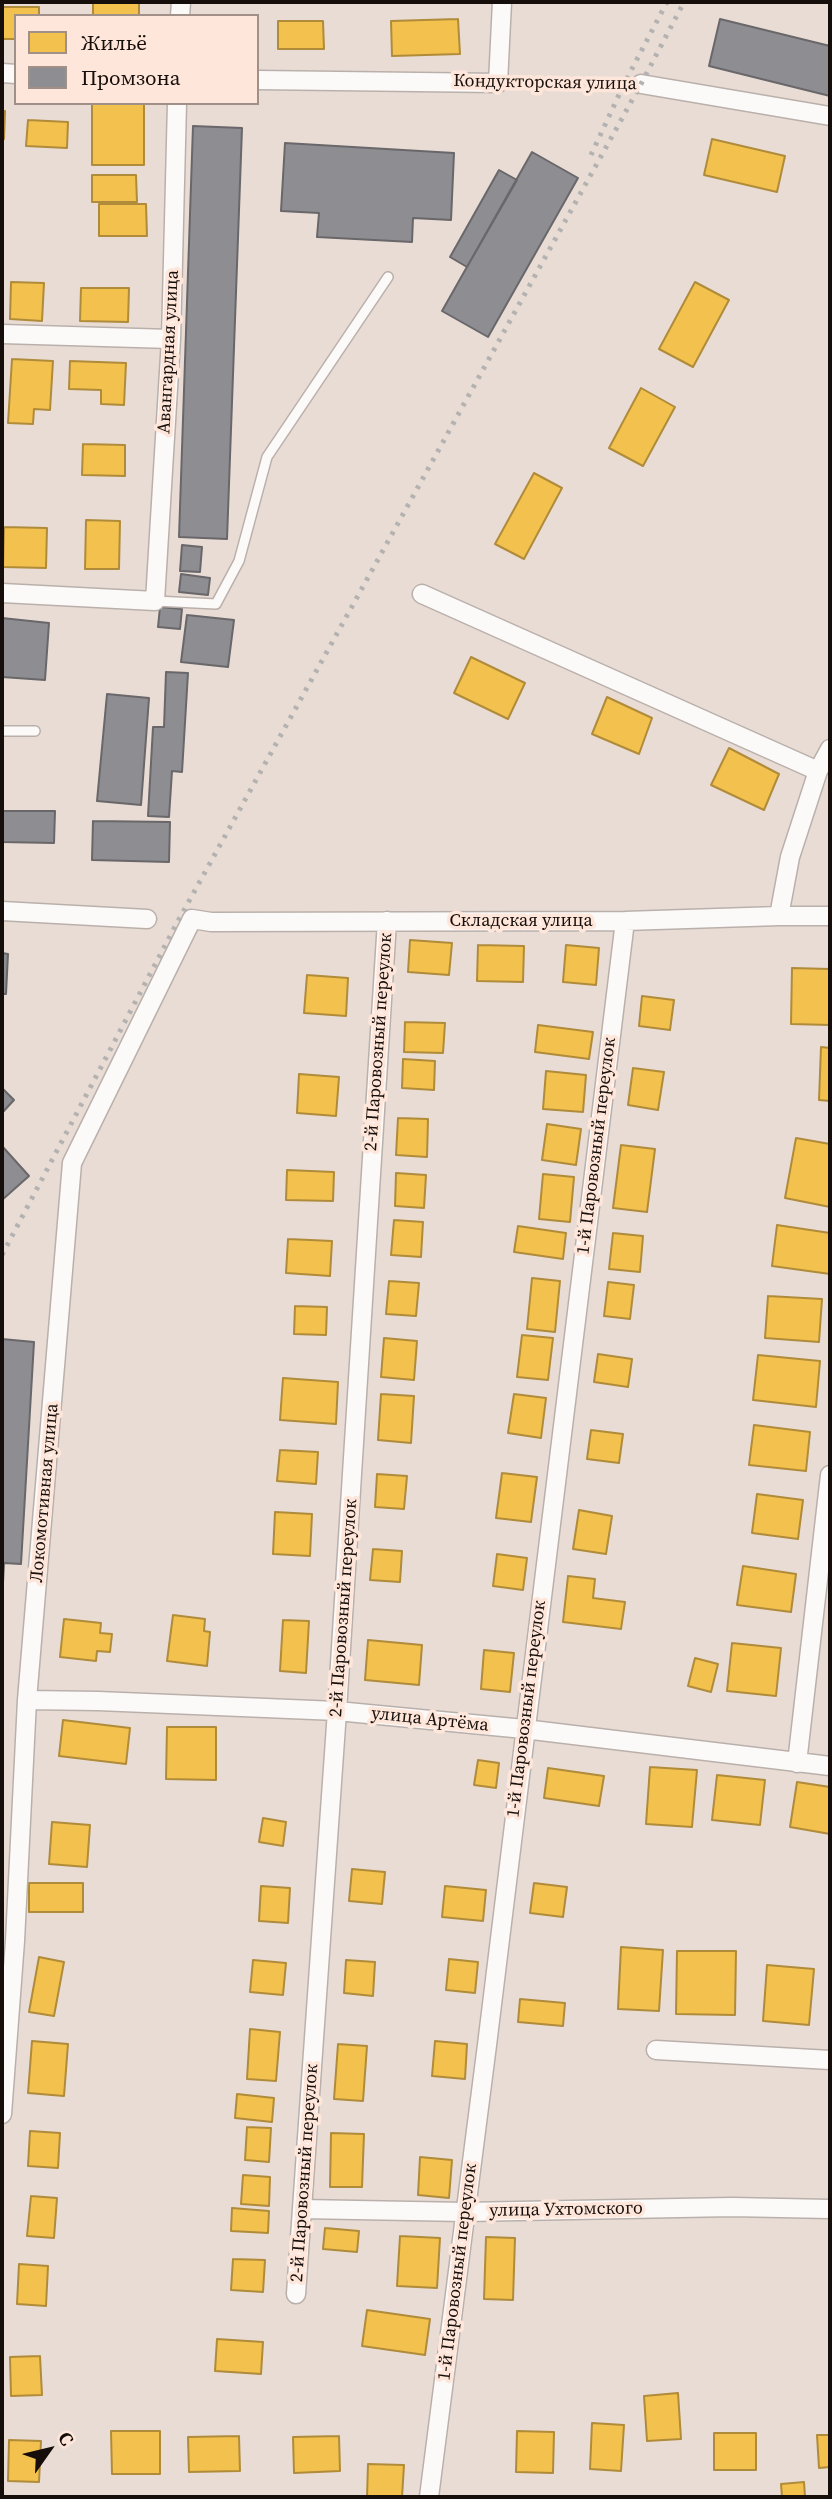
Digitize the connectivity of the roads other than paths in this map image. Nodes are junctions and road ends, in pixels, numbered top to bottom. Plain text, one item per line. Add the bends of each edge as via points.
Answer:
1 (502, 2) edge
2 (259, 80) edge
3 (641, 84) road end
4 (177, 105) edge
5 (830, 116) edge
6 (388, 277) dead end
7 (2, 334) edge
8 (171, 339) junction
9 (2, 593) edge
10 (422, 594) dead end
11 (155, 601) junction
12 (2, 731) edge
13 (35, 731) dead end
14 (830, 749) edge
15 (818, 771) junction
16 (2, 911) edge
17 (779, 916) junction
18 (830, 916) edge
19 (147, 919) dead end
20 (387, 921) junction
21 (625, 921) junction
22 (211, 922) joint
23 (830, 1475) edge
24 (27, 1700) junction
25 (337, 1711) junction
26 (524, 1729) junction
27 (797, 1763) junction
28 (830, 1766) edge
29 (8, 1941) edge
30 (656, 2050) dead end
31 (830, 2060) edge
32 (2, 2114) edge
33 (302, 2209) junction
34 (830, 2209) edge
35 (465, 2212) junction
36 (296, 2294) dead end
37 (429, 2497) edge

1 - 2 street, Кондукторская улица via 498,83
3 - 5 street, Кондукторская улица
4 - 8 street, Авангардная улица
6 - 11 lane via 267,457 239,561 216,604
7 - 8 street
8 - 11 street, Авангардная улица
9 - 11 street
10 - 15 street
12 - 13 lane
14 - 15 street
15 - 17 street via 790,857
16 - 19 street
17 - 18 street, Складская улица
17 - 21 street, Складская улица
20 - 21 street, Складская улица
20 - 22 street, Складская улица
20 - 25 street, 2-й Паровозный переулок
21 - 26 street, 1-й Паровозный переулок
22 - 24 street, Локомотивная улица via 192,919 72,1163
23 - 27 street
24 - 25 street, улица Артёма
24 - 29 street, Локомотивная улица
25 - 26 street, улица Артёма
25 - 33 street, 2-й Паровозный переулок
26 - 27 street, улица Артёма
26 - 35 street, 1-й Паровозный переулок
27 - 28 street, улица Артёма
29 - 32 street, Локомотивная улица
30 - 31 street
33 - 35 street, улица Ухтомского
33 - 36 street, 2-й Паровозный переулок
34 - 35 street, улица Ухтомского
35 - 37 street, 1-й Паровозный переулок

